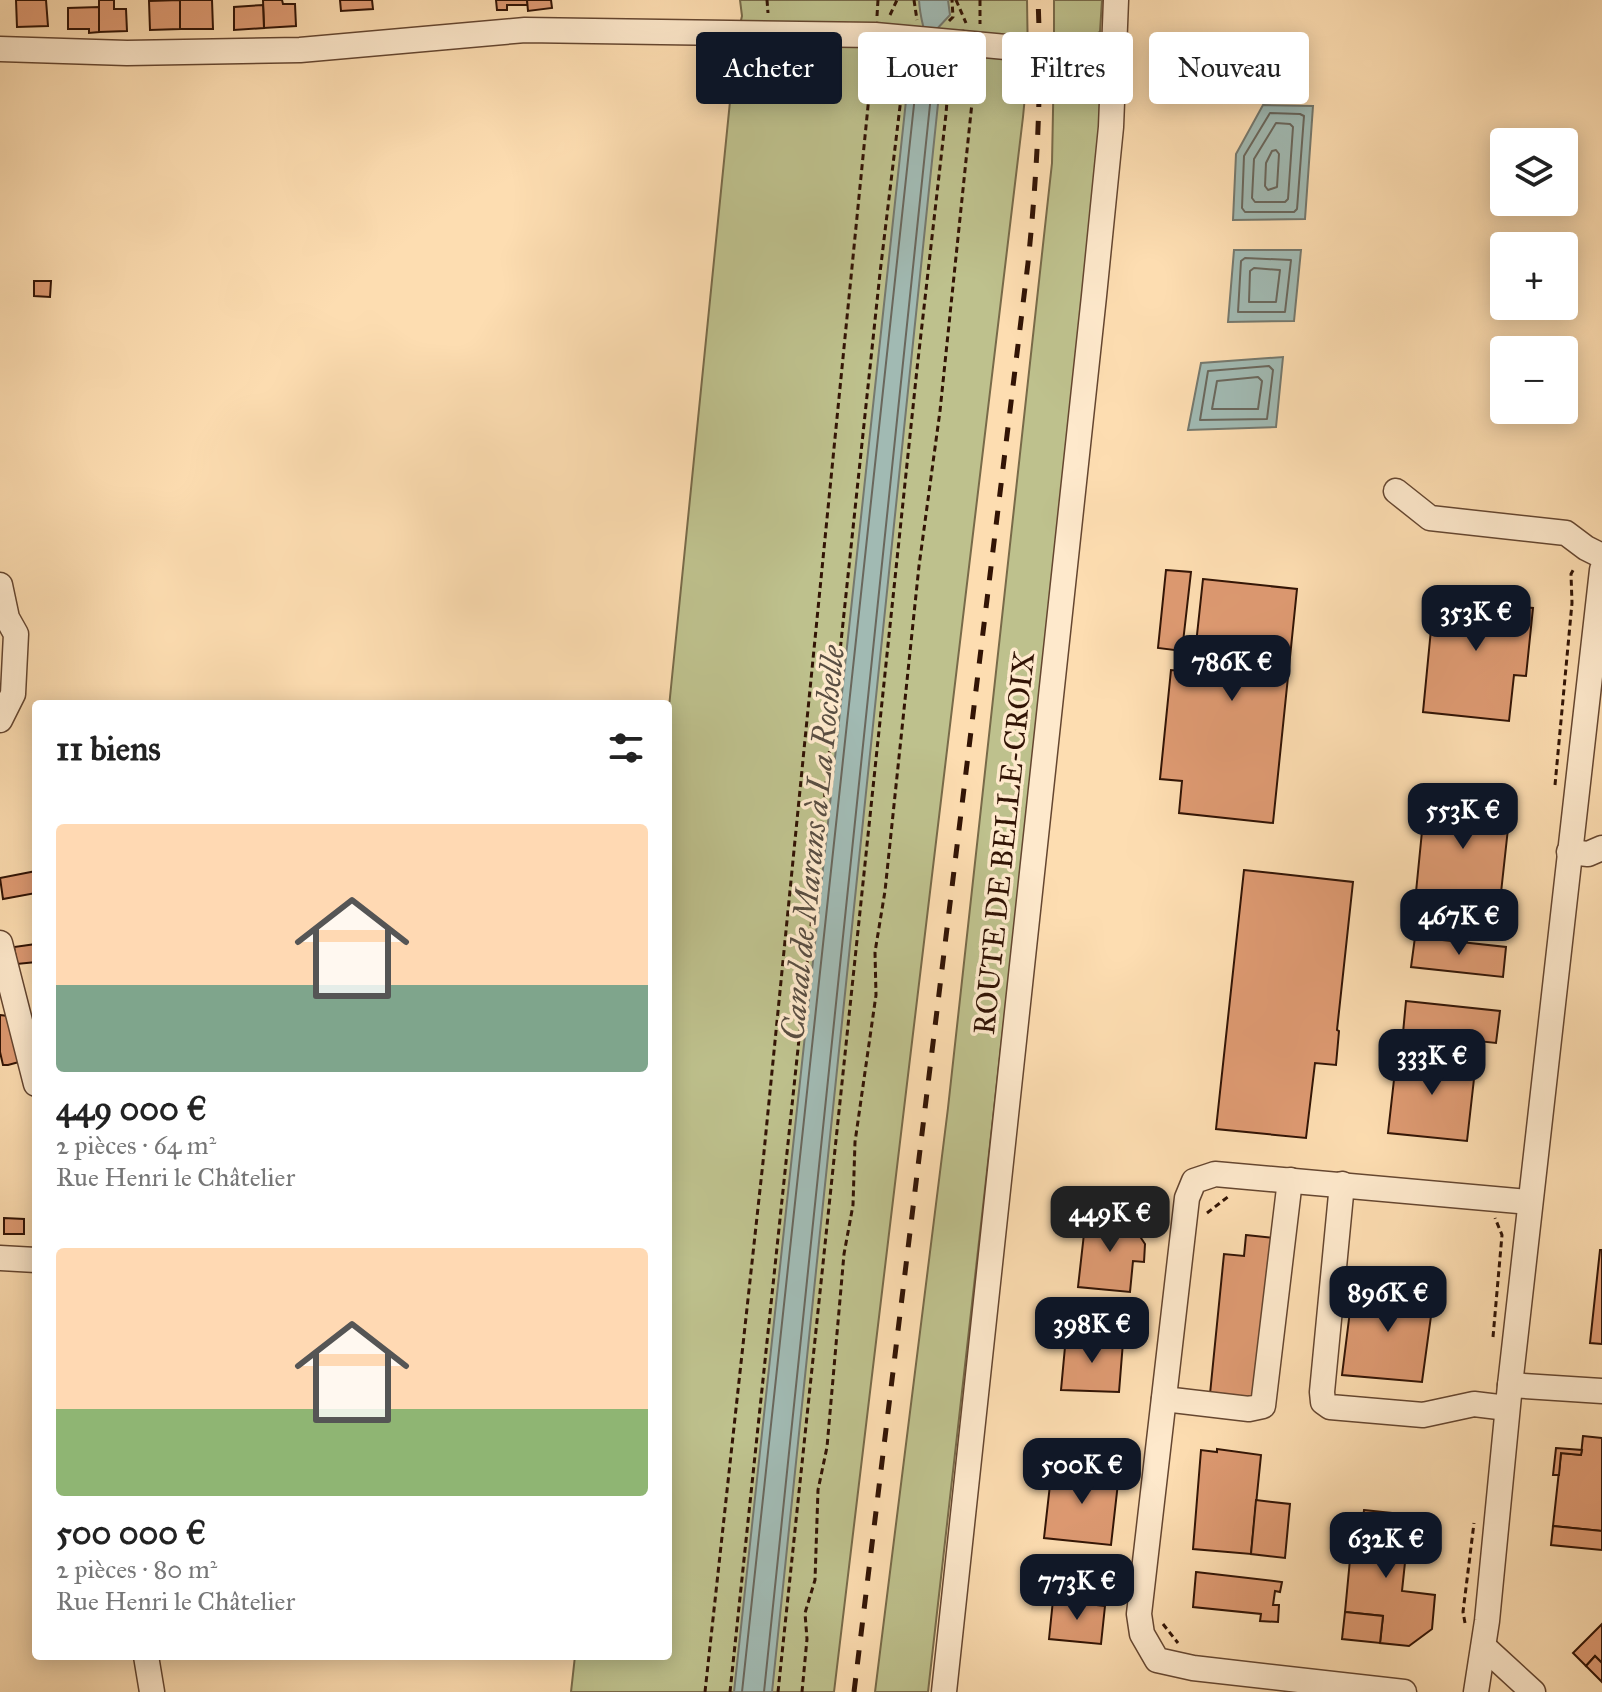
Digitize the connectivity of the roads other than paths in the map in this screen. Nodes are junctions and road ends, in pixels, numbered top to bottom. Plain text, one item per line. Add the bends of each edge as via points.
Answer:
1 (1116, 0) edge
2 (1115, 32) edge
3 (1002, 46) edge
4 (0, 49) edge
5 (1112, 104) edge
6 (1396, 491) dead end
7 (1602, 556) edge
8 (1602, 570) edge
9 (0, 585) edge
10 (7, 618) junction
11 (0, 706) edge
12 (0, 720) edge
13 (1602, 848) edge
14 (1569, 852) junction
15 (0, 943) edge
16 (32, 1068) edge
17 (1290, 1180) junction
18 (1342, 1184) junction
19 (1529, 1202) junction
20 (0, 1258) edge
21 (32, 1260) edge
22 (1602, 1391) edge
23 (1508, 1396) junction
24 (1164, 1399) junction
25 (1484, 1647) junction
26 (147, 1660) edge
27 (152, 1692) edge
28 (944, 1692) edge
29 (1404, 1692) edge
30 (1476, 1692) edge
31 (1533, 1692) edge

1 - 2 street, ROUTE DE BELLE-CROIX
3 - 4 street, bridge via 876,29 525,30 300,50
5 - 28 street, ROUTE DE BELLE-CROIX
6 - 7 street via 1430,518 1566,533
8 - 14 street
9 - 10 street
10 - 11 street
10 - 12 street via 16,634 13,694
13 - 14 street via 1588,854
14 - 19 street
15 - 16 street
17 - 18 street
17 - 24 street via 1215,1174 1194,1181 1187,1198
17 - 24 street via 1263,1406
18 - 19 street
18 - 23 street via 1323,1402 1330,1407 1423,1415
19 - 23 street
20 - 21 street
22 - 23 street
23 - 25 street
24 - 29 street via 1139,1614 1142,1634 1157,1660
25 - 30 street
25 - 31 street
26 - 27 street

